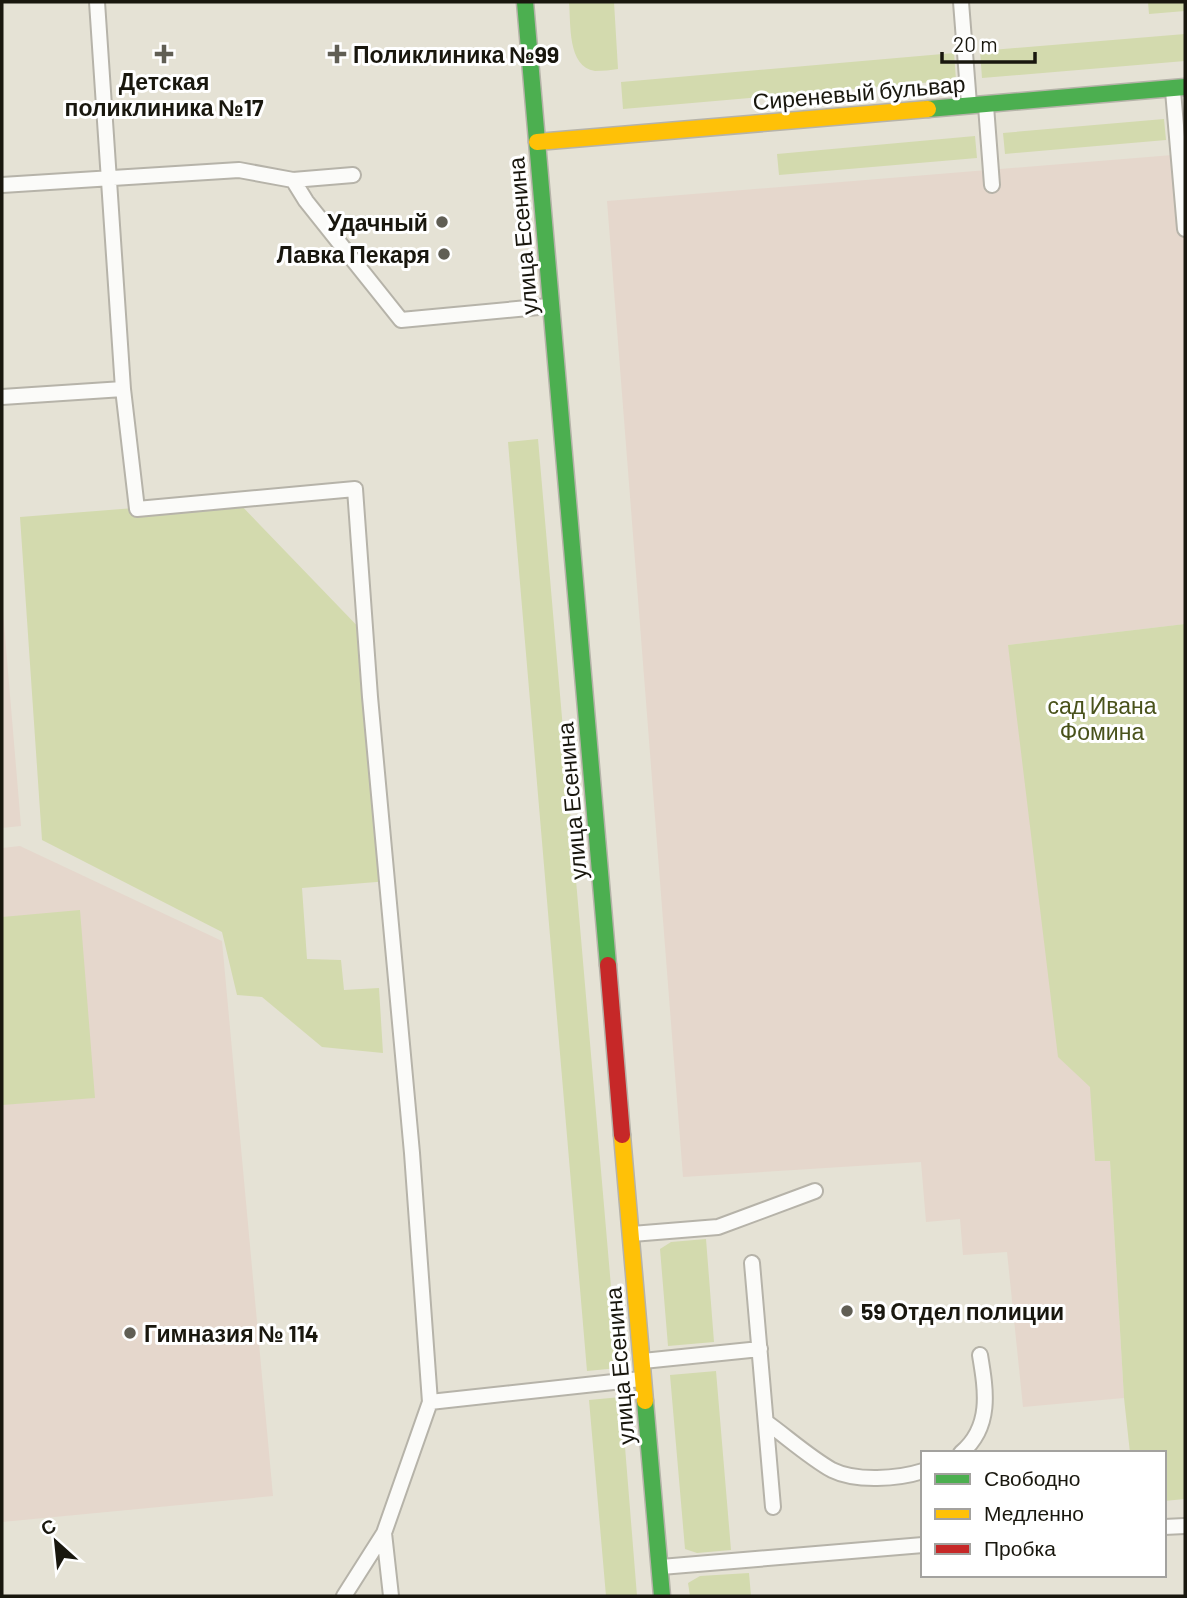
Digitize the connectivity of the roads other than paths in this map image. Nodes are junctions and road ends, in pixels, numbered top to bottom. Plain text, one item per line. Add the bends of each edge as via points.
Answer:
1 (97, 2) edge
2 (525, 2) edge
3 (961, 2) edge
4 (1179, 88) edge
5 (977, 105) junction
6 (537, 142) junction
7 (353, 176) dead end
8 (110, 178) junction
9 (293, 180) junction
10 (2, 185) edge
11 (992, 185) dead end
12 (1185, 229) edge
13 (550, 306) junction
14 (123, 389) junction
15 (2, 397) edge
16 (815, 1191) dead end
17 (631, 1234) junction
18 (752, 1262) dead end
19 (760, 1349) junction
20 (980, 1354) dead end
21 (642, 1362) junction
22 (643, 1379) junction
23 (430, 1402) junction
24 (766, 1422) junction
25 (963, 1451) edge
26 (921, 1472) edge
27 (774, 1507) dead end
28 (1185, 1526) edge
29 (1166, 1527) edge
30 (384, 1534) junction
31 (921, 1545) edge
32 (659, 1567) junction
33 (344, 1596) edge
34 (391, 1596) edge
35 (662, 1596) edge

1 - 8 lane
2 - 6 street, улица Есенина
3 - 5 lane
4 - 5 street, Сиреневый бульвар
4 - 12 lane
5 - 6 street, Сиреневый бульвар
5 - 11 lane
6 - 13 street, улица Есенина
7 - 9 lane
8 - 9 lane via 239,170
8 - 10 lane
8 - 14 lane
9 - 13 lane via 401,320
13 - 17 street, улица Есенина
14 - 15 lane
14 - 23 lane via 137,509 355,489
16 - 17 lane via 718,1227
17 - 21 street, улица Есенина
18 - 19 lane
19 - 21 lane
19 - 24 lane
20 - 25 lane via 986,1386 985,1419
21 - 22 street, улица Есенина
22 - 23 lane
22 - 32 street, улица Есенина
23 - 30 lane
24 - 26 lane via 833,1471 867,1478
24 - 27 lane
28 - 29 lane
30 - 33 lane
30 - 34 lane
31 - 32 lane
32 - 35 street, улица Есенина

